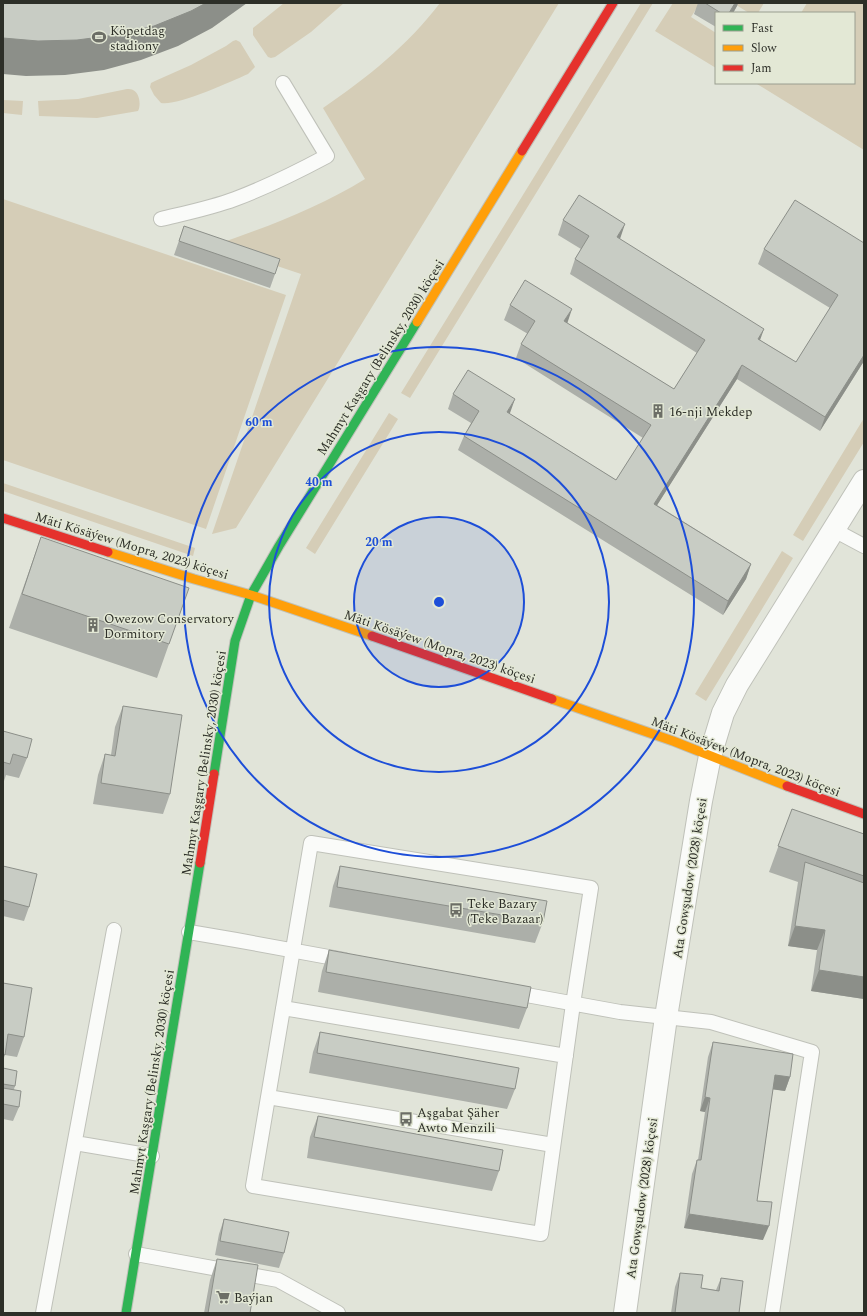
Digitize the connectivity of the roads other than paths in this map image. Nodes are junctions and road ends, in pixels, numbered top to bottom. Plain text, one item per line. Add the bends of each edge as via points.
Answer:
1 (613, 3) edge
2 (283, 83) dead end
3 (161, 219) dead end
4 (864, 481) edge
5 (3, 518) edge
6 (834, 530) junction
7 (864, 546) edge
8 (251, 595) junction
9 (710, 756) junction
10 (864, 814) edge
11 (114, 930) dead end
12 (189, 932) junction
13 (293, 950) junction
14 (355, 962) edge
15 (495, 989) edge
16 (573, 1004) junction
17 (283, 1008) junction
18 (666, 1017) junction
19 (566, 1056) junction
20 (268, 1097) junction
21 (75, 1143) junction
22 (553, 1146) junction
23 (152, 1156) junction
24 (136, 1254) junction
25 (43, 1313) edge
26 (126, 1313) edge
27 (338, 1313) edge
28 (626, 1313) edge
29 (772, 1313) edge

1 - 8 street, Mahmyt Kaşgary (Belinsky, 2030) köçesi via 287,532
2 - 3 lane via 327,156 270,185 234,199
4 - 6 street, Ata Gowşudow (2028) köçesi
5 - 8 street, Mäti Kösäýew (Mopra, 2023) köçesi
6 - 7 lane
6 - 9 street, Ata Gowşudow (2028) köçesi via 737,685 723,713
8 - 9 street, Mäti Kösäýew (Mopra, 2023) köçesi
8 - 12 street, Mahmyt Kaşgary (Belinsky, 2030) köçesi via 235,641
9 - 10 street, Mäti Kösäýew (Mopra, 2023) köçesi
9 - 18 street, Ata Gowşudow (2028) köçesi
11 - 21 lane
12 - 13 lane
12 - 23 street, Mahmyt Kaşgary (Belinsky, 2030) köçesi
13 - 14 lane
13 - 16 lane via 311,843 590,888
13 - 17 lane
15 - 16 lane
16 - 18 lane
16 - 19 lane
17 - 19 lane
17 - 20 lane
18 - 28 street, Ata Gowşudow (2028) köçesi
18 - 29 lane via 711,1022 812,1052
19 - 22 lane
20 - 22 lane
20 - 22 lane via 253,1186 541,1234
21 - 23 lane
21 - 25 lane
23 - 24 street, Mahmyt Kaşgary (Belinsky, 2030) köçesi
24 - 26 street, Mahmyt Kaşgary (Belinsky, 2030) köçesi
24 - 27 lane via 278,1280

